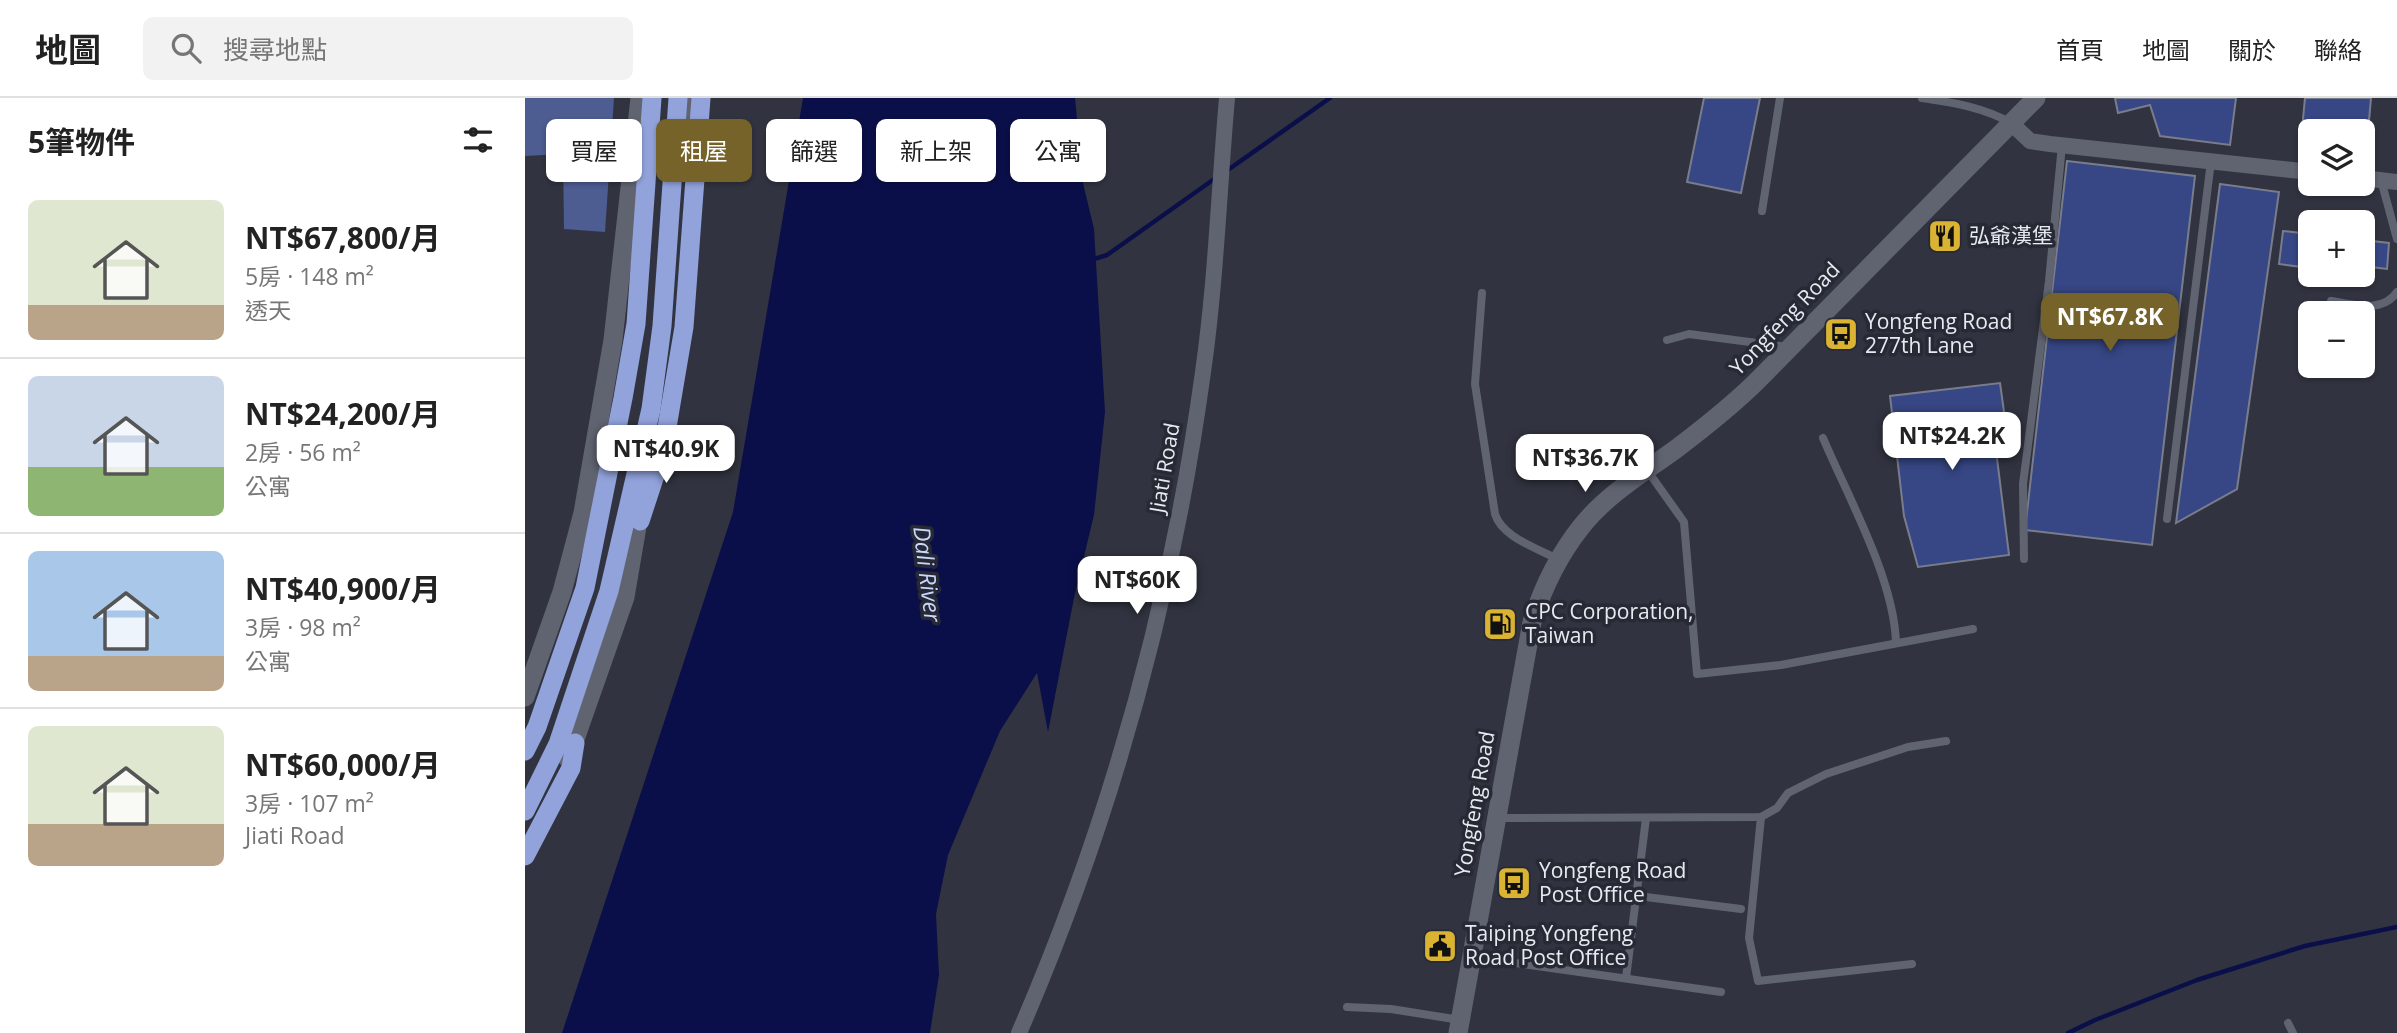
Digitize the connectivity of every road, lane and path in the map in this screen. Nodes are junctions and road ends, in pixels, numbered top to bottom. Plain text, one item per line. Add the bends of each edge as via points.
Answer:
1 (641, 98) edge
2 (652, 98) edge
3 (678, 98) edge
4 (688, 98) edge
5 (701, 98) edge
6 (1227, 98) edge
7 (1780, 98) edge
8 (1922, 98) edge
9 (2036, 98) edge
10 (2011, 123) junction
11 (2062, 145) junction
12 (2211, 161) junction
13 (2298, 171) edge
14 (2389, 181) edge
15 (1762, 211) dead end
16 (2397, 239) edge
17 (2397, 292) edge
18 (1482, 293) dead end
19 (2375, 305) edge
20 (1667, 341) dead end
21 (1790, 348) junction
22 (1823, 438) dead end
23 (1647, 470) junction
24 (2167, 519) dead end
25 (640, 521) junction
26 (2024, 559) dead end
27 (1558, 560) junction
28 (1973, 629) dead end
29 (1896, 643) junction
30 (525, 697) edge
31 (1946, 741) dead end
32 (575, 743) junction
33 (525, 751) edge
34 (549, 796) junction
35 (525, 805) edge
36 (525, 811) edge
37 (1762, 817) junction
38 (1495, 818) junction
39 (1646, 818) junction
40 (525, 840) edge
41 (525, 856) edge
42 (1638, 896) junction
43 (1741, 909) dead end
44 (1470, 957) junction
45 (1912, 964) dead end
46 (1626, 978) junction
47 (1721, 992) dead end
48 (1347, 1007) dead end
49 (2288, 1023) dead end
50 (1459, 1027) edge
51 (1019, 1033) edge
52 (2293, 1033) edge

1 - 30 street via 613,340 583,513 562,592
2 - 33 highway via 636,324 624,398 585,588
3 - 36 highway via 662,326 651,409 609,591 558,744
4 - 25 street via 670,327
5 - 25 highway via 684,327 663,451
6 - 51 street, Jiati Road via 1210,322 1173,542 1117,769
7 - 15 lane
8 - 10 lane via 1966,104
9 - 10 street, Yongfeng Road
10 - 11 street via 2030,141
10 - 21 street, Yongfeng Road
11 - 12 street
11 - 26 lane via 2023,484
12 - 13 street
12 - 24 lane
14 - 16 lane
17 - 19 lane
18 - 27 lane via 1475,384 1497,523
20 - 21 lane via 1689,334
21 - 23 street, Yongfeng Road via 1732,406
22 - 29 lane via 1885,583 1895,618
23 - 27 street, Yongfeng Road via 1582,525
23 - 29 lane via 1684,522 1696,674 1781,665
25 - 32 street via 625,597
27 - 38 street, Yongfeng Road via 1532,622
28 - 29 lane
31 - 37 lane via 1908,747 1826,774 1788,793 1777,808
32 - 34 street
32 - 41 highway via 571,768
34 - 35 street
34 - 40 street
37 - 39 lane
37 - 45 lane via 1749,938 1758,981
38 - 39 lane
38 - 44 street, Yongfeng Road
39 - 42 lane
42 - 43 lane
42 - 46 lane
44 - 46 lane
44 - 50 street, Yongfeng Road
46 - 47 lane
48 - 50 lane, Yongfeng Road via 1391,1009
49 - 52 lane

